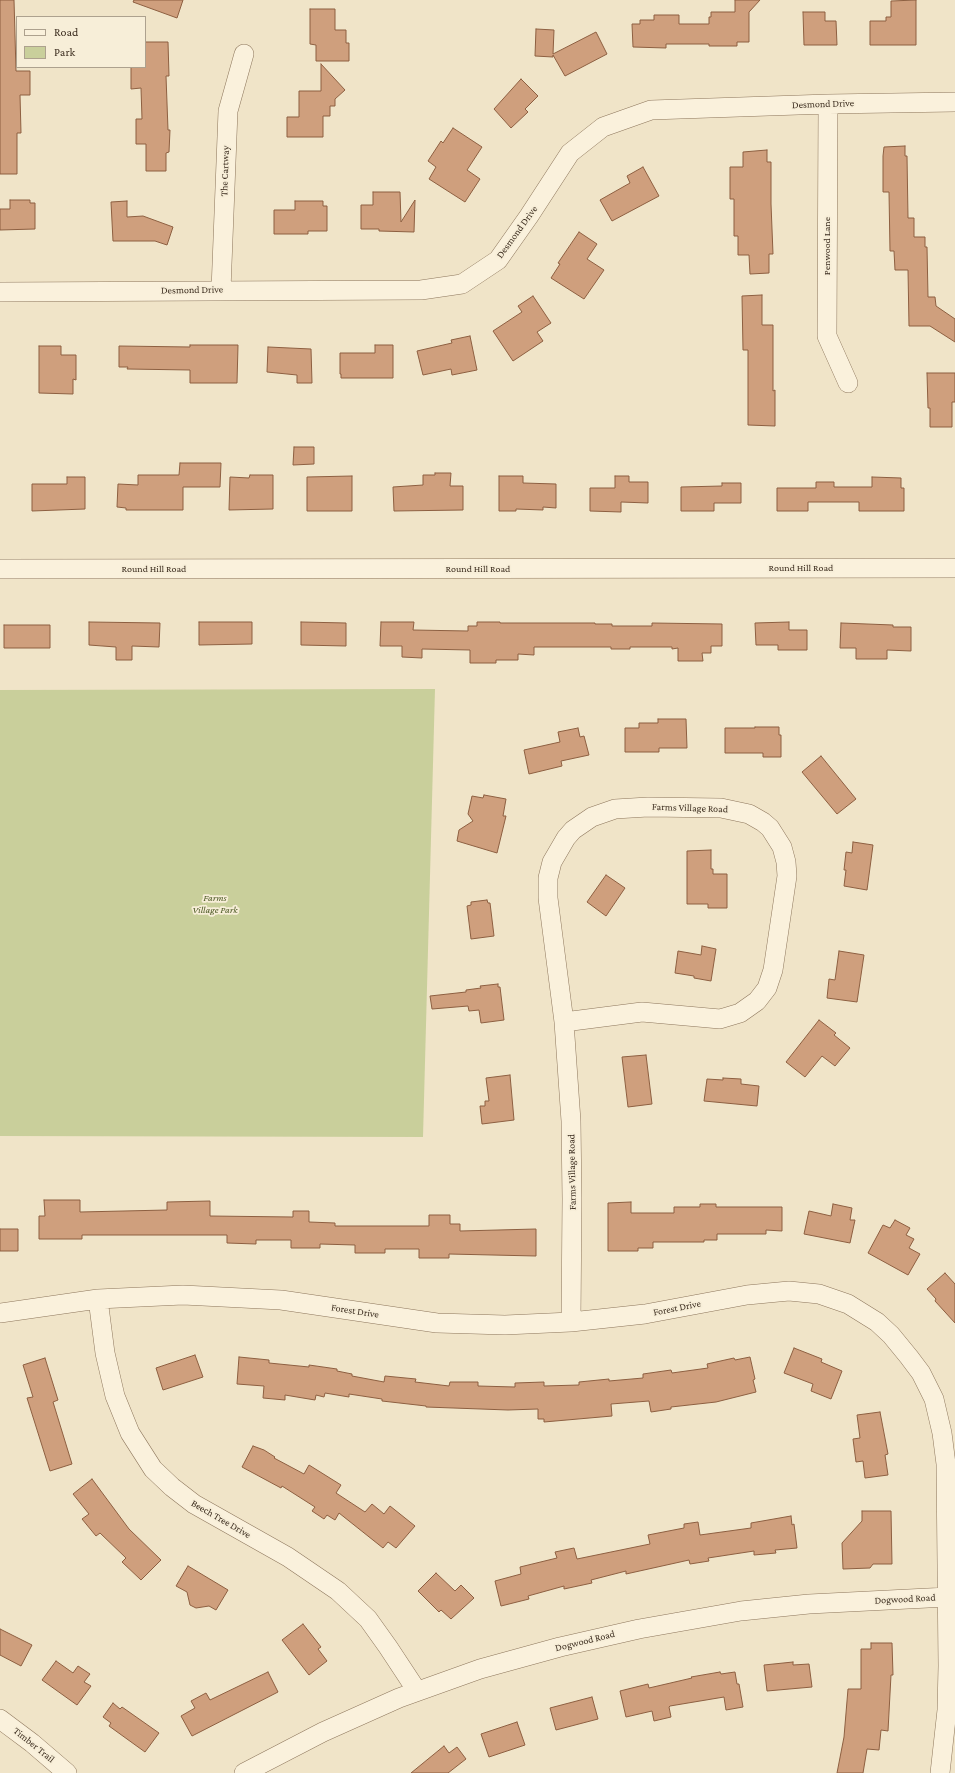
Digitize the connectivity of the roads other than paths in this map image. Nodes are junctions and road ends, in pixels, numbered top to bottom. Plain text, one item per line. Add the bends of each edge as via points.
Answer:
1 (244, 54) dead end
2 (955, 102) edge
3 (828, 104) junction
4 (221, 290) junction
5 (0, 292) edge
6 (848, 383) dead end
7 (955, 568) edge
8 (0, 569) edge
9 (564, 1022) junction
10 (98, 1299) junction
11 (0, 1313) edge
12 (571, 1322) junction
13 (948, 1597) junction
14 (417, 1691) junction
15 (0, 1719) edge
16 (67, 1773) edge
17 (244, 1773) edge
18 (940, 1773) edge

1 - 4 street, The Cartway via 228,111
2 - 3 street, Desmond Drive
3 - 4 street, Desmond Drive via 651,110 604,127 570,153 498,260 462,284 421,290
3 - 6 street, Penwood Lane via 827,336
4 - 5 street, Desmond Drive
7 - 8 street, Round Hill Road
9 - 9 street, Farms Village Road via 548,883 554,857 573,830 592,817 610,810 655,807 712,807 738,811 755,817 770,828 784,852 786,887 772,974 767,988 757,1001 740,1013 720,1019 642,1012
9 - 12 street, Farms Village Road via 572,1148
10 - 11 street, Forest Drive
10 - 12 street, Forest Drive via 160,1295 220,1296 281,1300 437,1322 505,1325
10 - 14 street, Beech Tree Drive via 105,1353 115,1396 130,1433 153,1469 194,1504 288,1557 338,1591 368,1619
12 - 13 street, Forest Drive via 645,1314 747,1295 788,1291 804,1291 830,1297 868,1315 891,1335 921,1373 938,1412 946,1464
13 - 14 street, Dogwood Road via 747,1610 639,1628 480,1669
13 - 18 street, Forest Drive via 947,1710
14 - 17 street, Dogwood Road via 330,1729
15 - 16 street, Timber Trail

